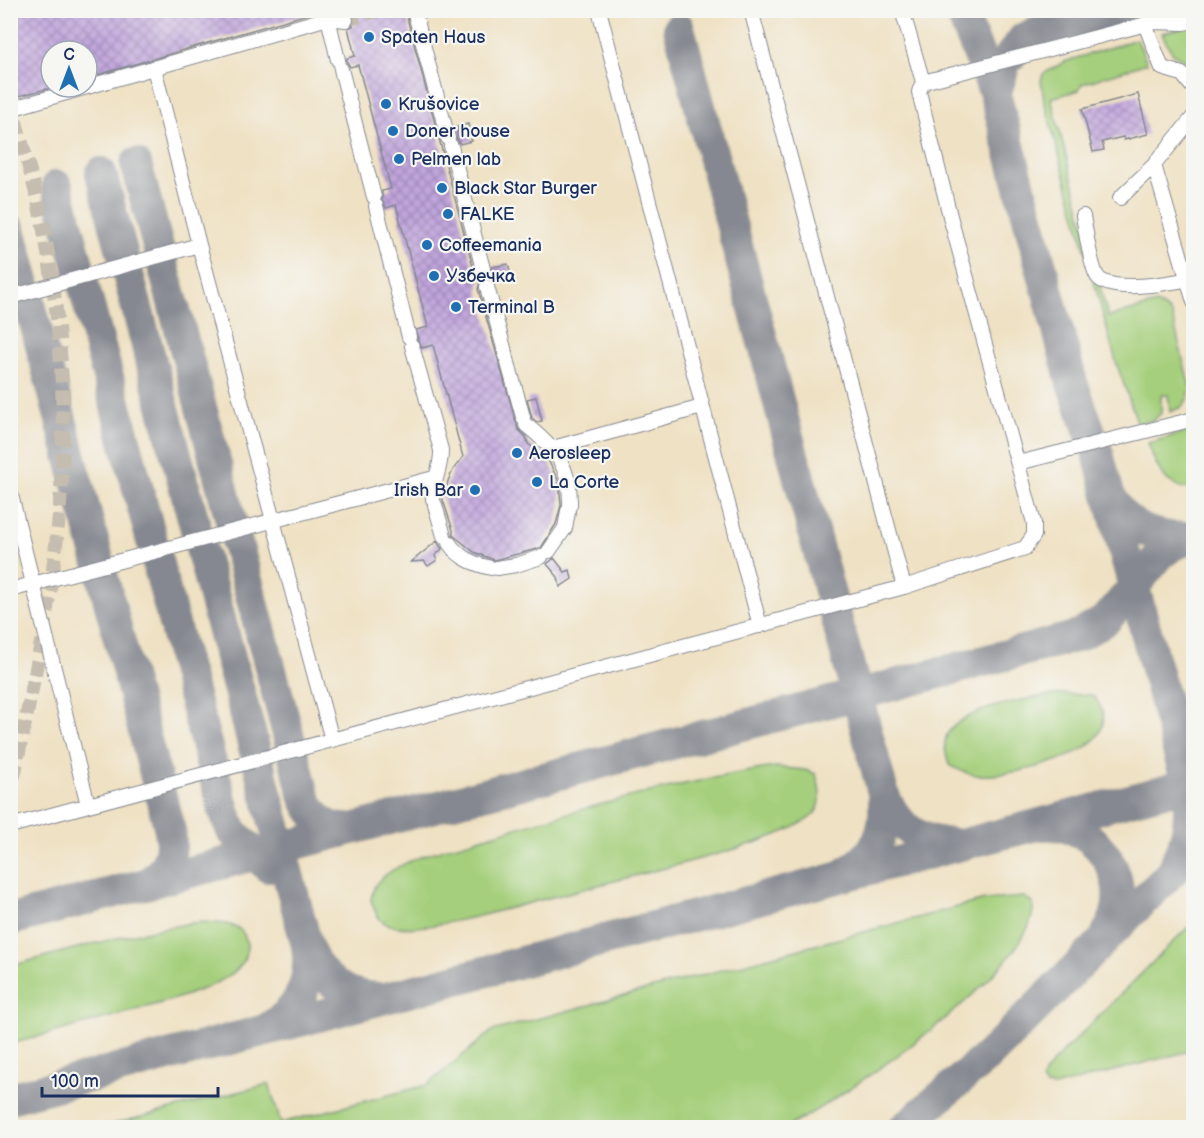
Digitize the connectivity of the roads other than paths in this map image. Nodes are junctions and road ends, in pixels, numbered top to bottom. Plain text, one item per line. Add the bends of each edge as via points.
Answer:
1 (414, 10) edge
2 (599, 10) edge
3 (751, 10) edge
4 (902, 10) edge
5 (328, 18) junction
6 (1151, 19) edge
7 (346, 20) tunnel mouth
8 (1194, 21) edge
9 (154, 69) junction
10 (923, 82) junction
11 (1194, 89) edge
12 (10, 109) edge
13 (1194, 116) edge
14 (1154, 165) junction
15 (1120, 198) dead end
16 (1083, 216) dead end
17 (199, 244) junction
18 (483, 269) dead end
19 (1191, 279) edge
20 (487, 287) dead end
21 (10, 297) edge
22 (1194, 302) edge
23 (702, 407) junction
24 (1194, 419) edge
25 (553, 448) junction
26 (1018, 463) junction
27 (434, 478) junction
28 (10, 491) edge
29 (274, 521) junction
30 (34, 584) junction
31 (904, 587) junction
32 (10, 590) edge
33 (760, 626) junction
34 (332, 740) junction
35 (88, 805) junction
36 (10, 826) edge

1 - 18 lane
2 - 23 lane
3 - 31 lane
4 - 10 lane
5 - 7 lane
5 - 9 lane
5 - 27 lane via 441,450
6 - 8 lane
6 - 10 lane
6 - 11 lane via 1162,68 1182,74
9 - 12 lane
9 - 17 lane
10 - 26 lane via 919,92 939,175
13 - 14 lane
14 - 15 lane
14 - 19 lane
16 - 19 lane via 1095,272 1102,282 1129,286
17 - 21 lane
17 - 29 lane
19 - 22 lane
20 - 25 lane via 524,421
23 - 25 lane
23 - 33 lane
24 - 26 lane
25 - 27 lane via 569,481 565,528 545,554 516,565 494,568 461,556 447,539 434,502
26 - 31 lane via 1034,523 1030,544 1021,551
27 - 29 lane
28 - 30 lane
29 - 30 lane
29 - 34 lane
30 - 32 lane
30 - 35 lane
31 - 33 lane
33 - 34 lane
34 - 35 lane
35 - 36 lane

